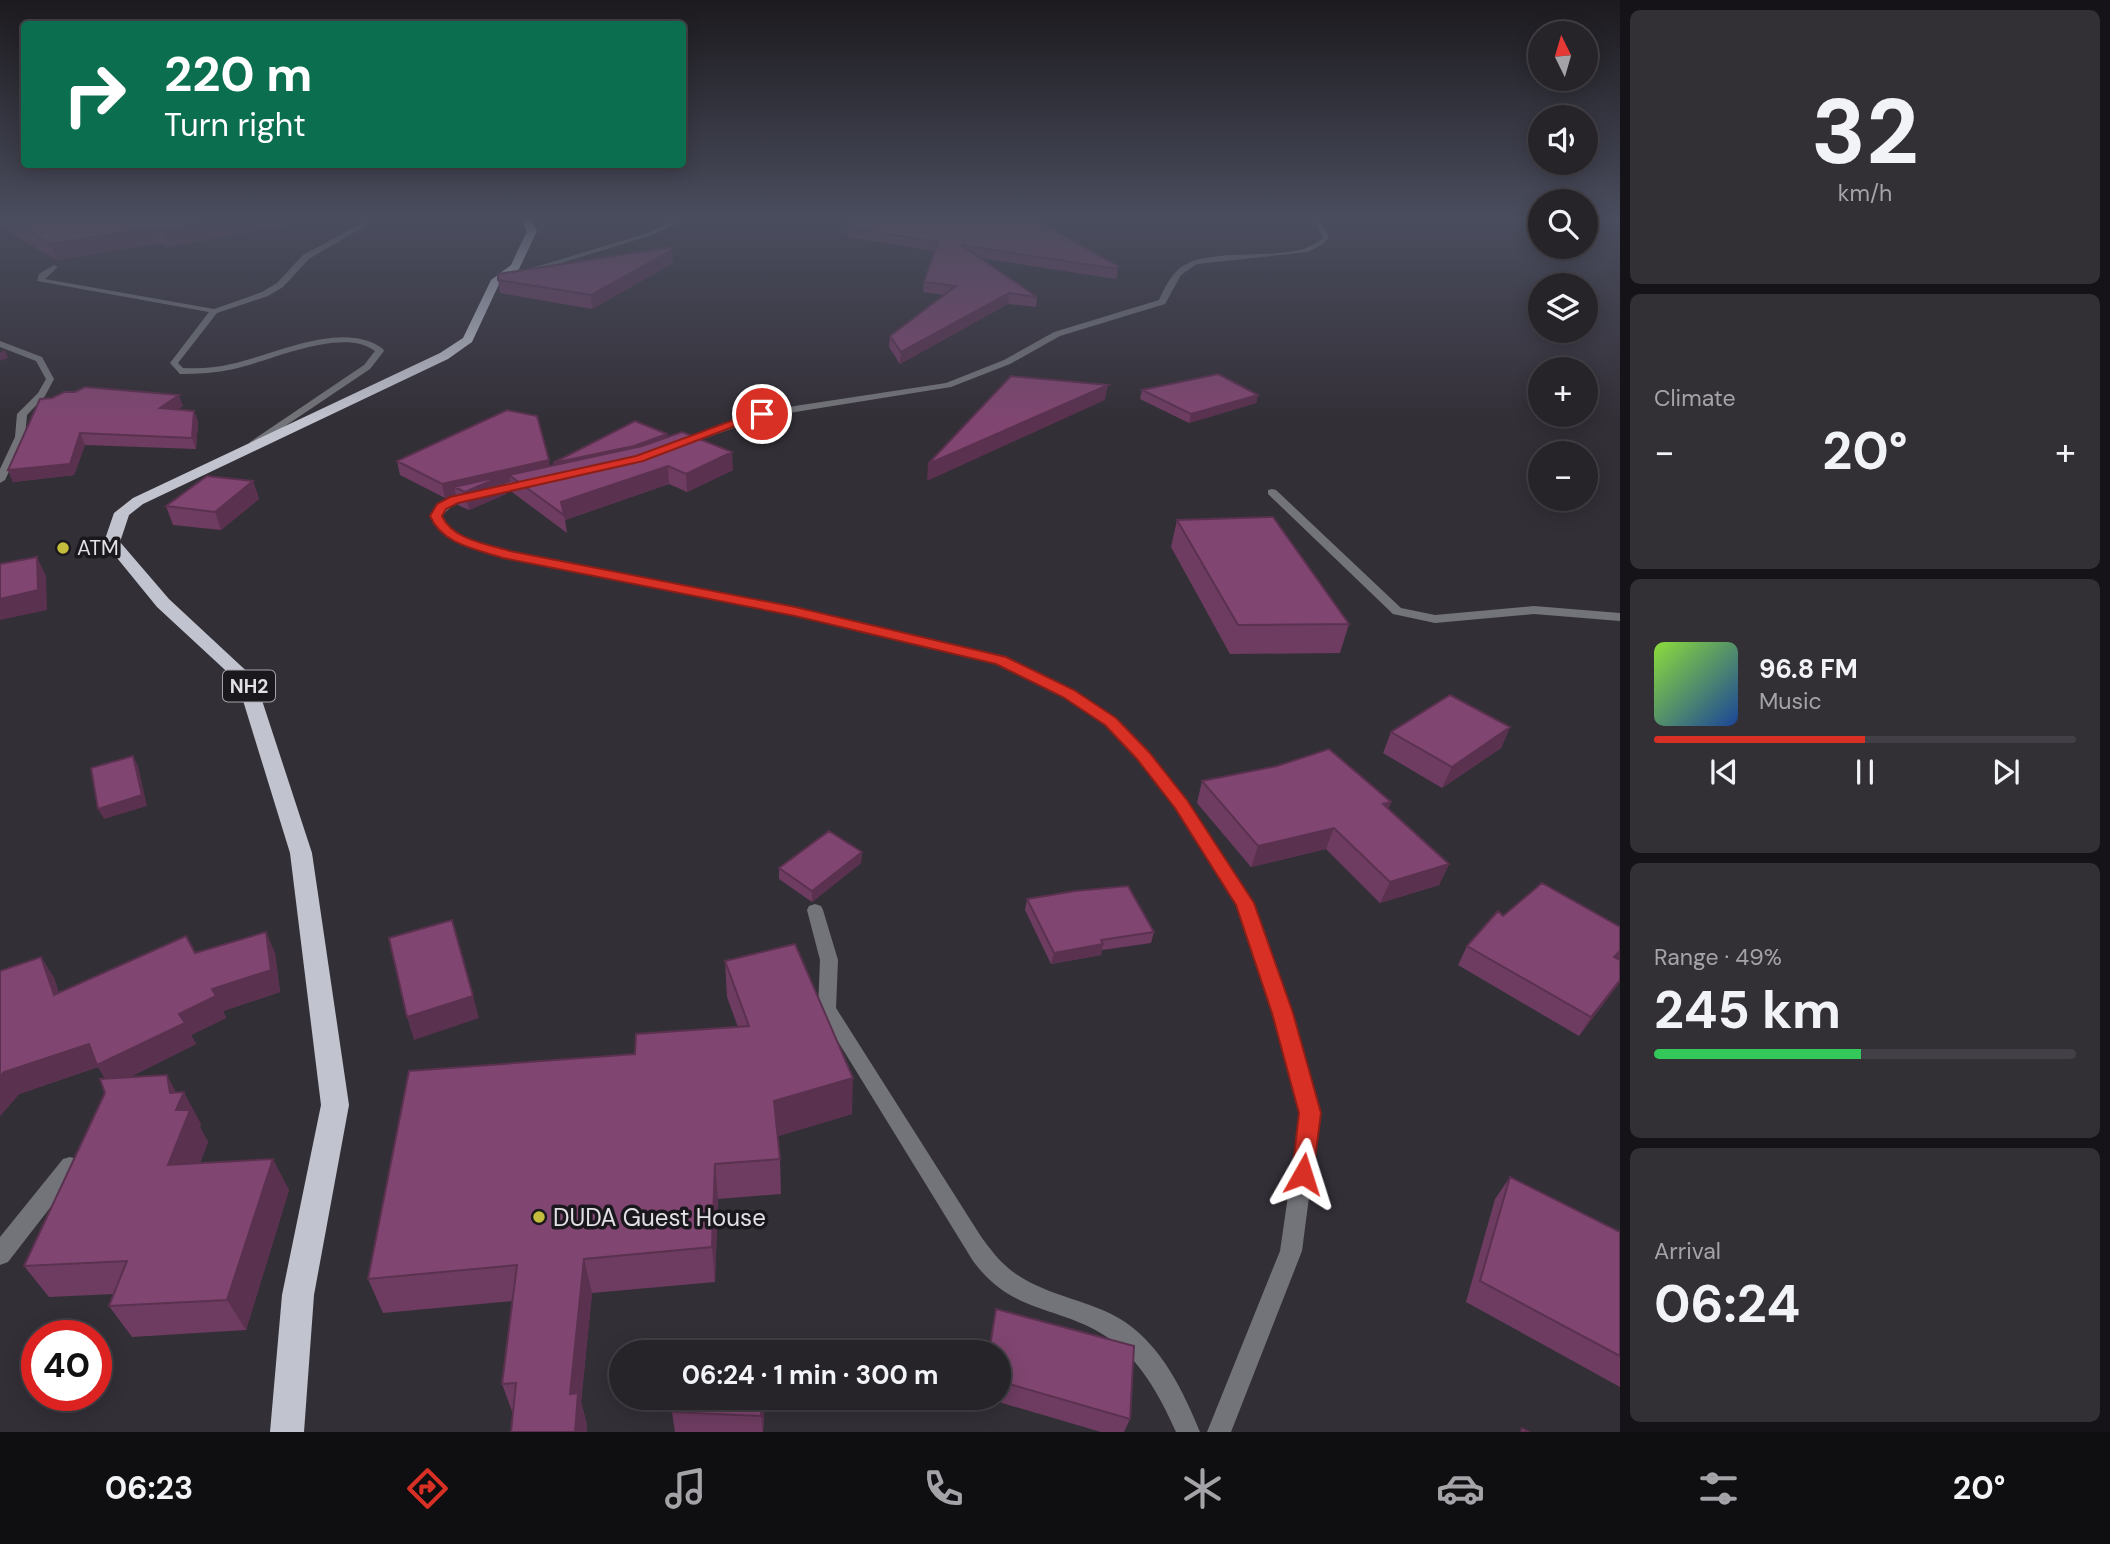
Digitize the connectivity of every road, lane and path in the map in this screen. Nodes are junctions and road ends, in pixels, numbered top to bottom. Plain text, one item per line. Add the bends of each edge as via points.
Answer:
1 (80, 288) edge
2 (275, 288) edge
3 (492, 288) edge
4 (1168, 288) edge
5 (214, 311) junction
6 (0, 344) edge
7 (659, 452) edge
8 (241, 453) junction
9 (549, 478) edge
10 (0, 480) edge
11 (1272, 492) dead end
12 (1620, 617) edge
13 (815, 910) dead end
14 (70, 1166) edge
15 (0, 1254) edge
16 (287, 1432) edge
17 (1188, 1432) edge
18 (1219, 1432) edge

1 - 5 street
2 - 5 street
3 - 8 highway, NH2 via 468,340 452,351
4 - 7 street via 1162,302 1057,334 978,375 906,393 762,414
5 - 8 street via 174,363 180,370 202,372 348,340 369,341 380,351 367,367
6 - 10 street via 39,359 50,379 22,414 20,436
8 - 16 highway, NH2 via 138,501 122,513 112,542 163,603 246,680 301,853 335,1105 298,1295
9 - 18 street via 454,500 436,516 442,528 461,540 507,555 795,612 1001,661 1068,694 1110,722 1181,804 1245,903 1310,1113 1291,1251
11 - 12 street via 1397,611 1435,620 1534,610
13 - 17 street via 830,960 827,1009 972,1242 1011,1284 1115,1329 1147,1356
14 - 15 street

